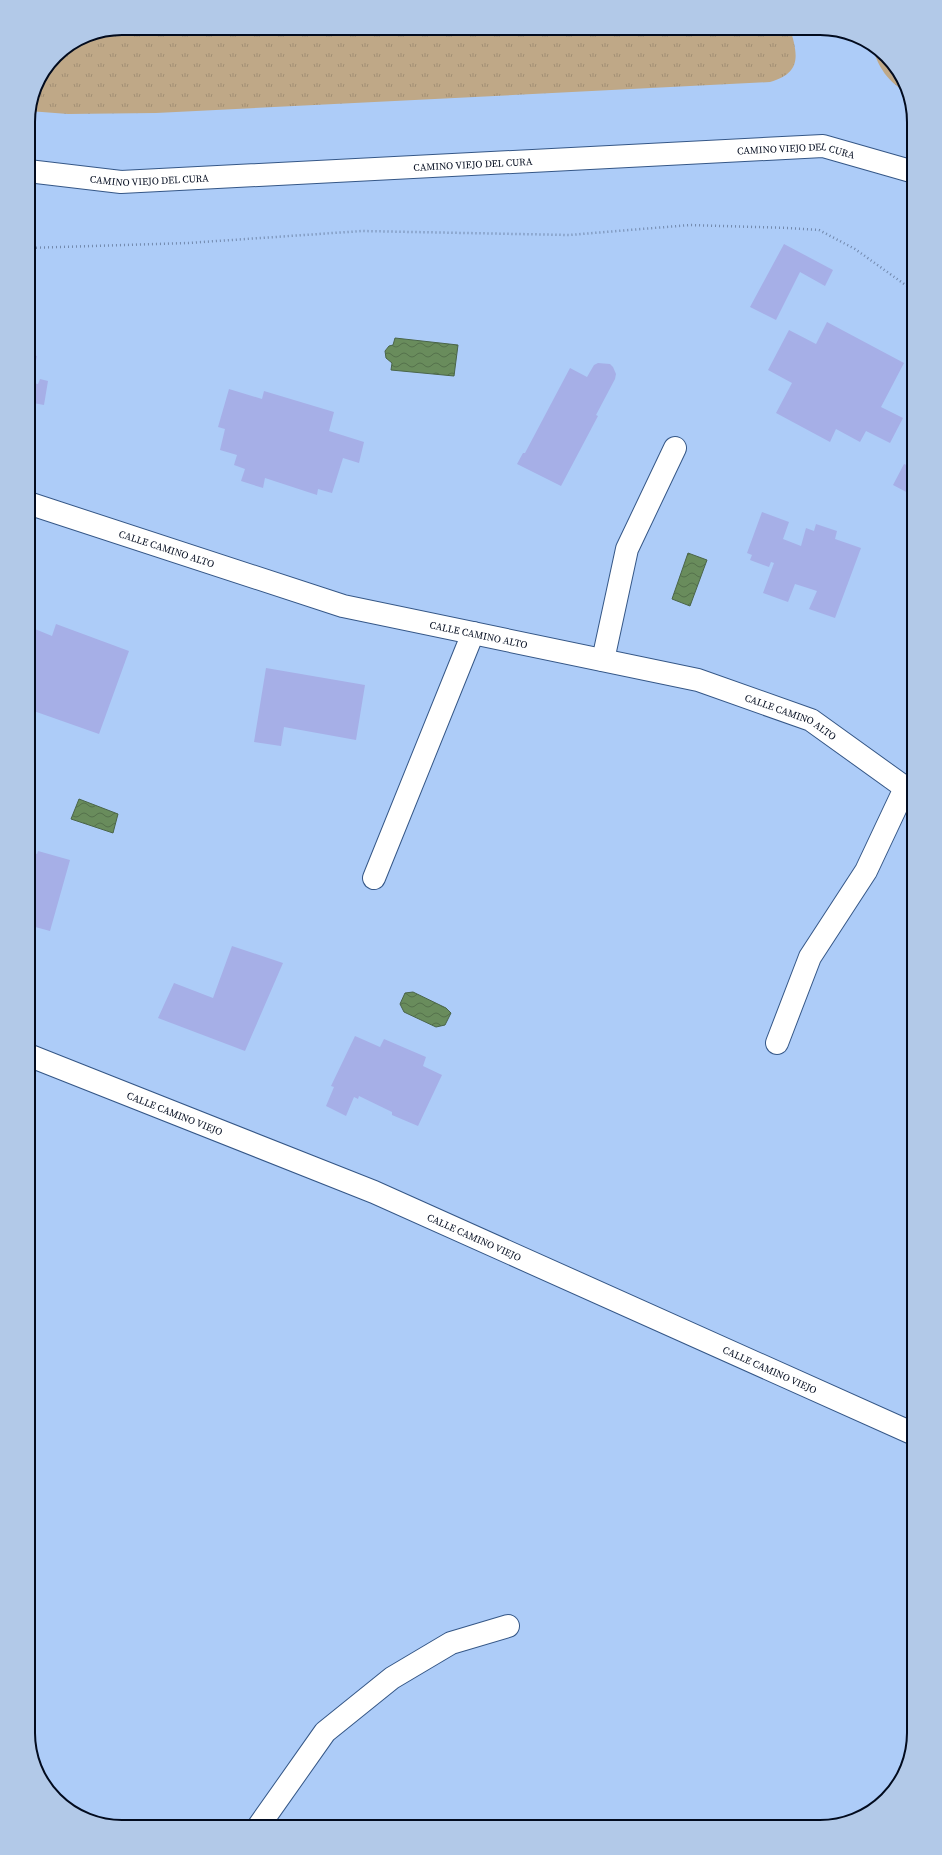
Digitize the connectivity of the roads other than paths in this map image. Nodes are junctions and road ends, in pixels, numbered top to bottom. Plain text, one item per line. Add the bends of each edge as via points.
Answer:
1 (907, 170) edge
2 (35, 172) edge
3 (675, 448) dead end
4 (35, 505) edge
5 (472, 633) junction
6 (603, 660) junction
7 (907, 788) edge
8 (907, 796) edge
9 (374, 878) dead end
10 (777, 1043) dead end
11 (35, 1058) edge
12 (907, 1431) edge
13 (508, 1626) dead end
14 (263, 1820) edge

1 - 2 street, CAMINO VIEJO DEL CURA via 824,146 121,182
3 - 6 street via 627,549
4 - 5 street, CALLE CAMINO ALTO via 343,606
5 - 6 street, CALLE CAMINO ALTO
5 - 9 street
6 - 7 street, CALLE CAMINO ALTO via 698,680 811,720
8 - 10 street via 866,871 810,957
11 - 12 street, CALLE CAMINO VIEJO via 374,1192
13 - 14 street via 451,1643 392,1678 325,1732

